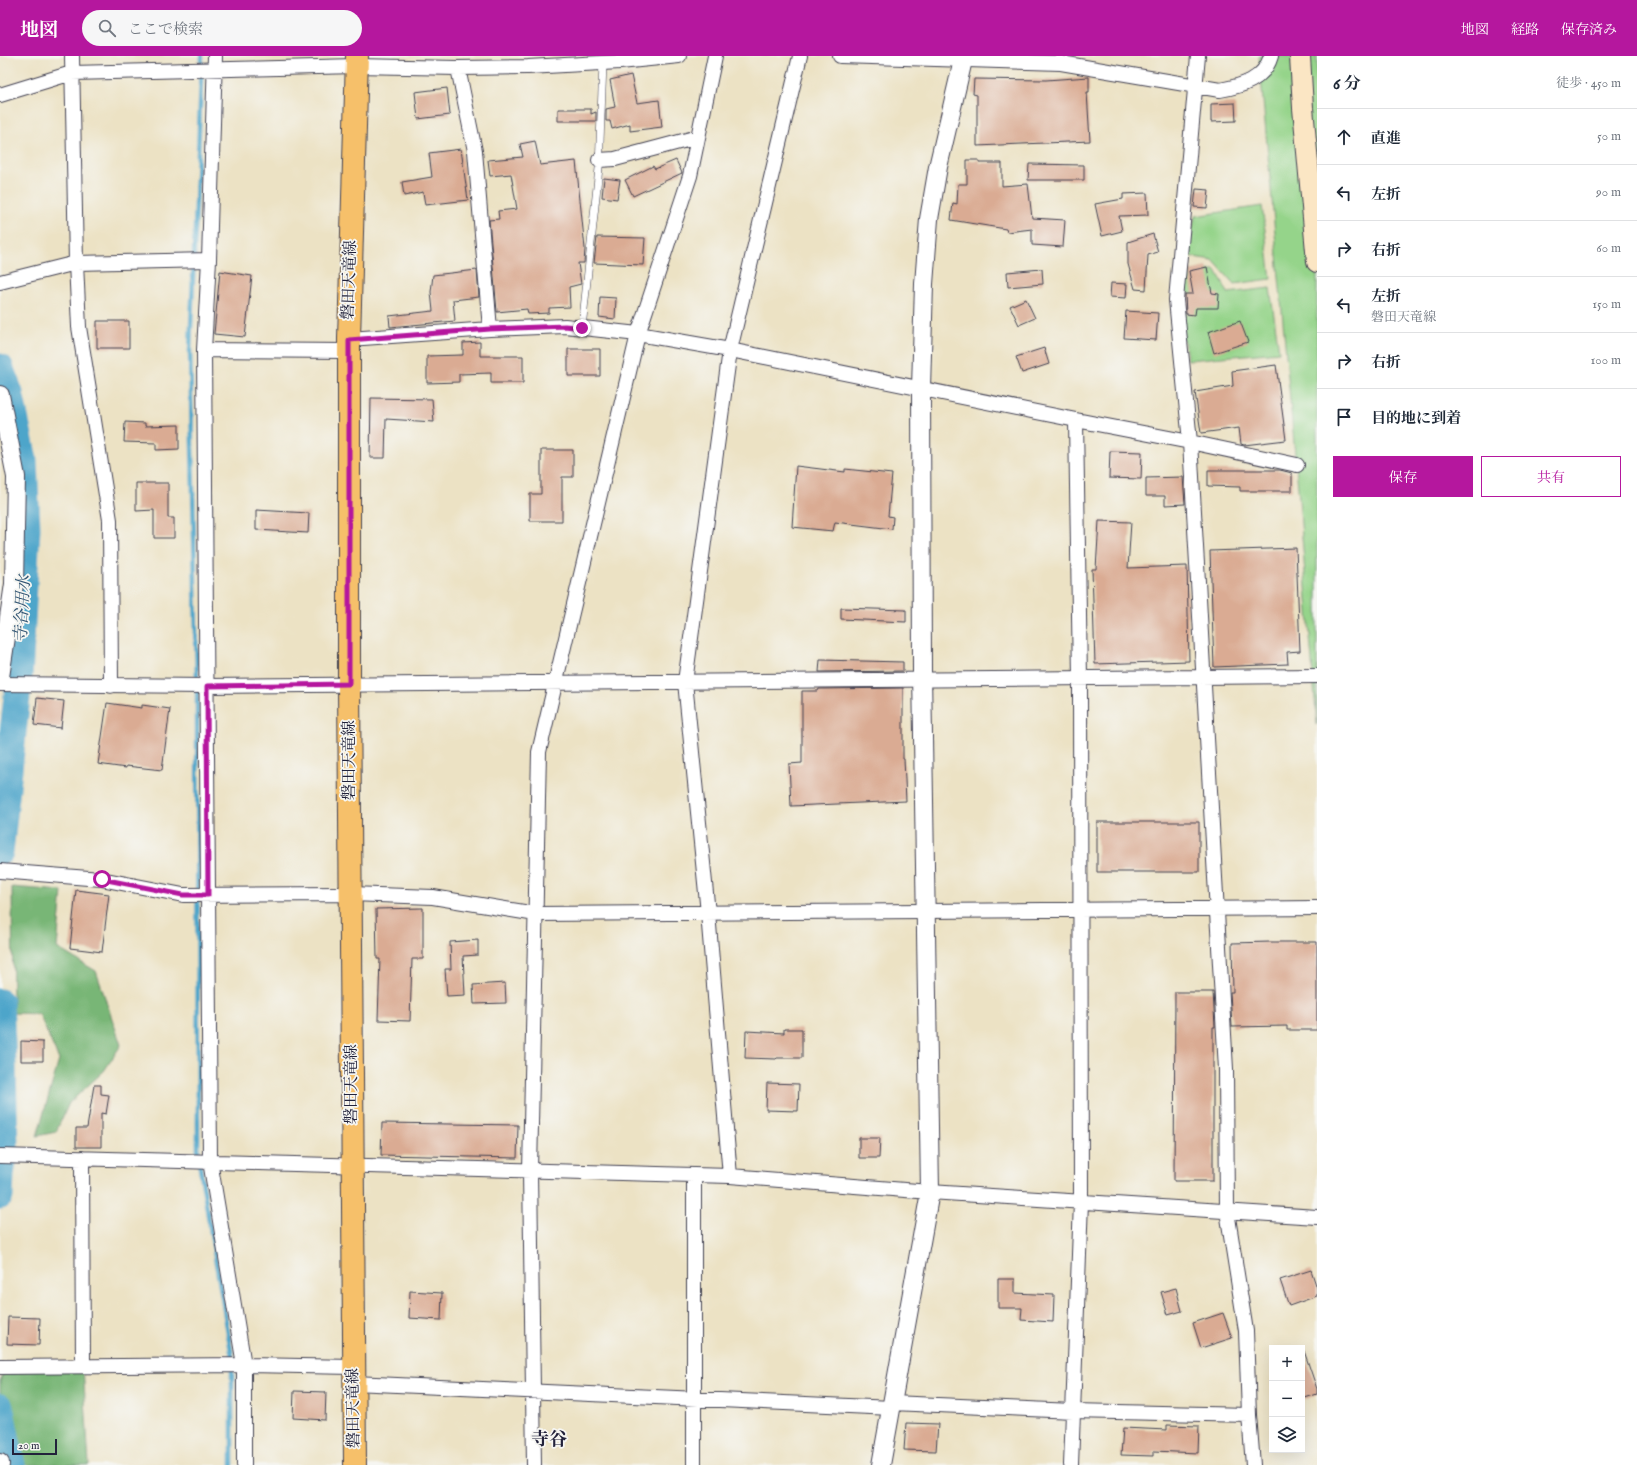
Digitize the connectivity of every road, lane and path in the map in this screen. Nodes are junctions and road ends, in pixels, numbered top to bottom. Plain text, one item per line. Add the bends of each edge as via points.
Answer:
1 (72, 56) edge
2 (215, 56) edge
3 (679, 56) edge
4 (715, 56) edge
5 (800, 56) edge
6 (840, 56) edge
7 (1198, 56) edge
8 (1271, 56) edge
9 (1300, 56) edge
10 (964, 58) edge
11 (357, 61) edge
12 (528, 62) edge
13 (603, 63) junction
14 (458, 68) junction
15 (215, 71) junction
16 (72, 74) junction
17 (1196, 86) junction
18 (0, 95) edge
19 (698, 137) junction
20 (599, 160) junction
21 (209, 260) junction
22 (1317, 262) edge
23 (76, 263) junction
24 (0, 282) edge
25 (582, 328) junction
26 (490, 329) junction
27 (638, 334) junction
28 (349, 345) junction
29 (204, 350) junction
30 (730, 350) junction
31 (921, 388) junction
32 (0, 395) edge
33 (1076, 420) junction
34 (1190, 442) junction
35 (1297, 465) dead end
36 (1317, 676) edge
37 (0, 677) edge
38 (1080, 678) junction
39 (1204, 678) junction
40 (922, 680) junction
41 (685, 682) junction
42 (555, 683) junction
43 (0, 684) edge
44 (349, 684) junction
45 (111, 686) junction
46 (207, 686) junction
47 (0, 871) edge
48 (351, 894) junction
49 (208, 895) junction
50 (1216, 908) junction
51 (1317, 908) edge
52 (1080, 909) junction
53 (926, 911) junction
54 (708, 913) junction
55 (536, 914) junction
56 (0, 1156) edge
57 (82, 1158) junction
58 (210, 1161) junction
59 (352, 1166) junction
60 (530, 1171) junction
61 (694, 1175) junction
62 (730, 1176) junction
63 (930, 1192) junction
64 (1081, 1202) junction
65 (1227, 1211) junction
66 (1317, 1217) edge
67 (244, 1365) junction
68 (83, 1366) junction
69 (0, 1367) edge
70 (354, 1375) junction
71 (534, 1391) junction
72 (694, 1398) junction
73 (892, 1405) junction
74 (1073, 1411) junction
75 (1249, 1415) junction
76 (244, 1465) edge
77 (355, 1465) edge
78 (534, 1465) edge
79 (694, 1465) edge
80 (881, 1465) edge
81 (1071, 1465) edge
82 (1253, 1465) edge

1 - 16 street
2 - 15 street
3 - 13 street
4 - 19 street
5 - 30 street
6 - 10 street
7 - 17 street
8 - 17 street via 1268,64 1254,80 1242,85 1220,90
9 - 22 main road
10 - 17 street via 1061,63
10 - 31 street via 938,167 929,219
11 - 14 street
11 - 15 street
11 - 28 main road, 磐田天竜線
12 - 13 street
12 - 14 street
13 - 20 lane
14 - 26 street via 475,151
15 - 16 street
15 - 21 street
16 - 18 street
16 - 23 street
17 - 34 street via 1176,300
19 - 20 street via 615,159
19 - 27 street via 690,176
20 - 25 lane
21 - 23 street
21 - 29 street
23 - 24 street
23 - 45 street via 79,327 110,520
25 - 26 street via 565,326
25 - 27 street
26 - 28 street
27 - 30 street
27 - 42 street
28 - 29 street
28 - 44 main road, 磐田天竜線
29 - 46 street
30 - 31 street
30 - 41 street
31 - 33 street
31 - 40 street
32 - 37 street via 16,477 14,584
33 - 34 street
33 - 38 street
34 - 35 street
34 - 39 street
36 - 39 street
38 - 39 street
38 - 40 street
38 - 52 street
39 - 50 street
40 - 41 street
40 - 53 street
41 - 42 street
41 - 54 street
42 - 44 street
42 - 55 street via 539,752
43 - 45 street
44 - 46 street
44 - 48 main road, 磐田天竜線
45 - 46 street
46 - 49 street
47 - 49 street via 102,879 183,895
48 - 49 street
48 - 55 street via 433,897
48 - 59 main road, 磐田天竜線
49 - 58 street
50 - 51 street
50 - 52 street
50 - 65 street via 1226,1069
52 - 53 street
52 - 64 street
53 - 54 street
53 - 63 street
54 - 55 street
54 - 62 street
55 - 60 street
56 - 57 street
57 - 58 street
57 - 68 street
58 - 59 street
58 - 67 street
59 - 60 street
59 - 70 main road, 磐田天竜線
60 - 61 street
60 - 71 street
61 - 62 street
61 - 72 street
62 - 63 street
63 - 64 street
63 - 73 street
64 - 65 street
64 - 74 street
65 - 66 street
65 - 75 street via 1246,1331
67 - 68 street
67 - 70 street
67 - 76 street
68 - 69 street
70 - 71 street
70 - 77 main road, 磐田天竜線
71 - 72 street
71 - 78 street
72 - 73 street
72 - 79 street
73 - 74 street
73 - 80 street
74 - 75 street
74 - 81 street
75 - 82 street

